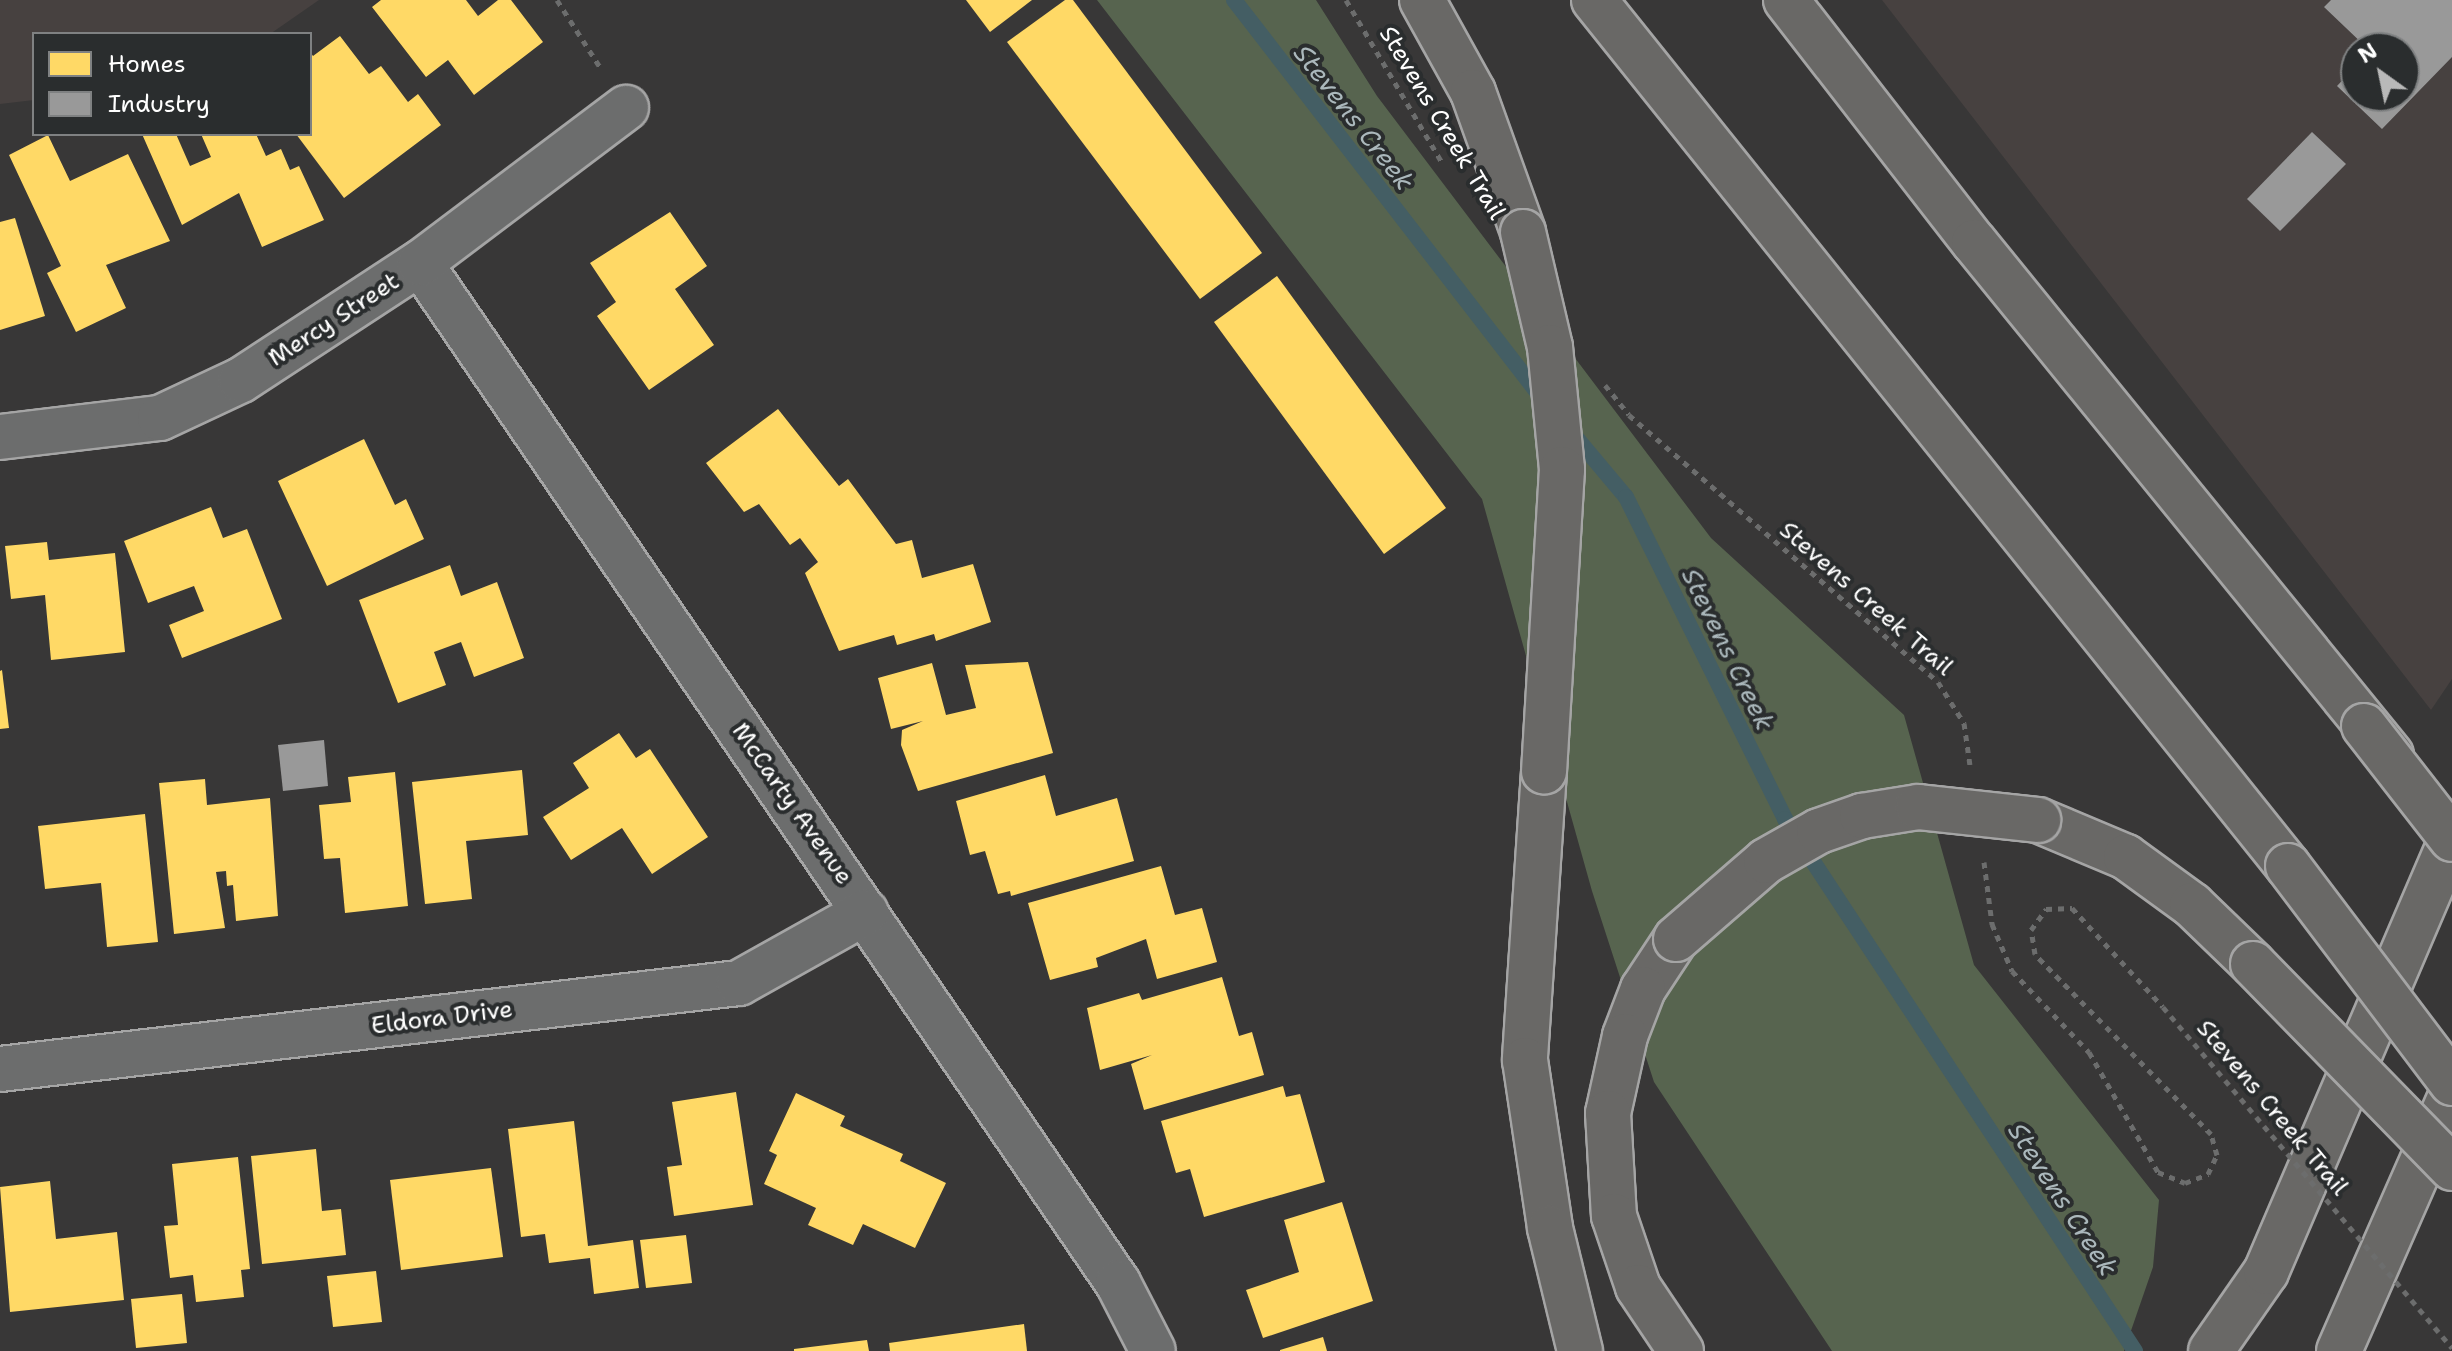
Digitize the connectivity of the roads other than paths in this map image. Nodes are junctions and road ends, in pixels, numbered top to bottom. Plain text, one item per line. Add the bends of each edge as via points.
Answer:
1 (1422, 0) edge
2 (1594, 0) edge
3 (1786, 0) edge
4 (626, 108) road end
5 (420, 263) junction
6 (0, 437) edge
7 (2364, 726) junction
8 (2452, 822) edge
9 (2452, 839) edge
10 (866, 912) junction
11 (0, 1069) edge
12 (2452, 1083) edge
13 (2452, 1094) edge
14 (2452, 1168) edge
15 (2214, 1348) edge
16 (1153, 1351) edge
17 (1580, 1351) edge
18 (1681, 1351) edge
19 (2339, 1351) edge

1 - 17 highway, bridge via 1473,92 1523,232 1550,347 1562,469 1525,1060 1550,1228
2 - 12 highway, bridge via 2288,866
3 - 7 highway
4 - 5 street, Mercy Street
5 - 6 street, Mercy Street via 241,380 160,418
5 - 10 street, McCarty Avenue
7 - 8 highway, bridge
7 - 9 highway, bridge
9 - 15 highway via 2266,1272
10 - 11 street, Eldora Drive via 739,983
10 - 16 street, McCarty Avenue via 1118,1283
13 - 19 highway
14 - 18 highway, bridge via 2192,905 2126,857 2038,820 1918,807 1862,816 1819,831 1766,861 1676,939 1643,989 1625,1036 1608,1113 1614,1216 1638,1287

